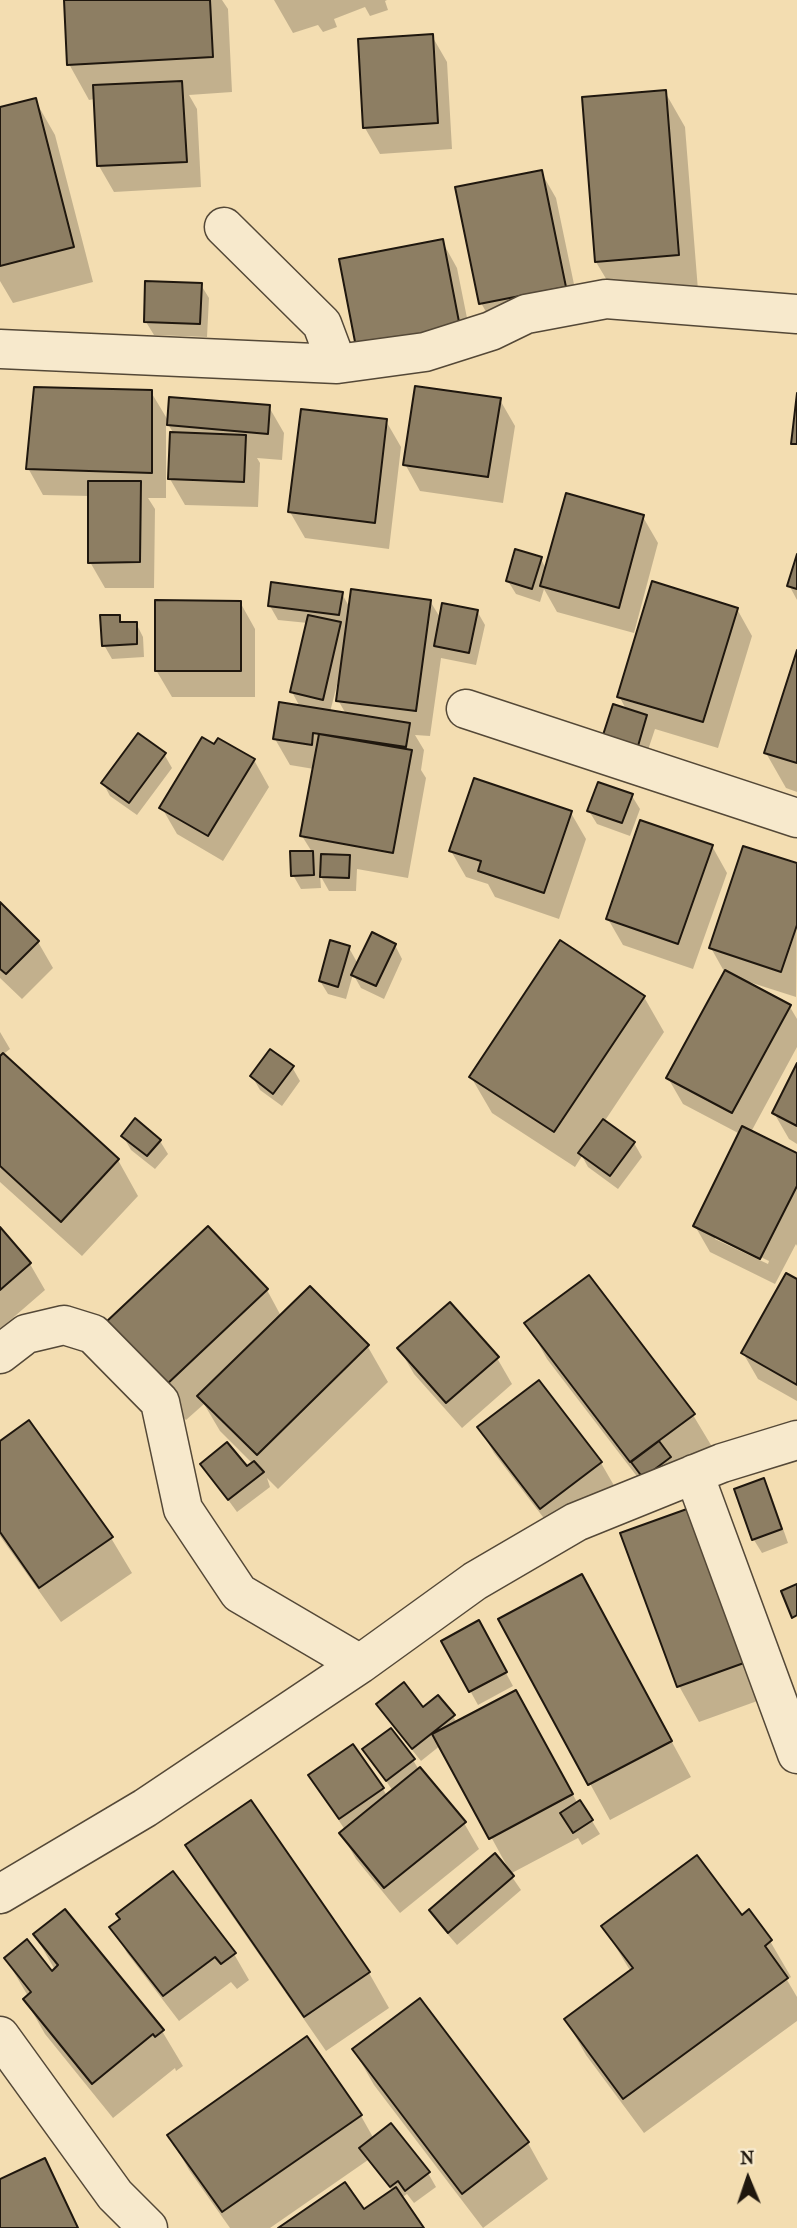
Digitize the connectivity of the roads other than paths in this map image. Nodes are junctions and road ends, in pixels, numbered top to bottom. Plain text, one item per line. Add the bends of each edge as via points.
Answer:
1 (223, 228) dead end
2 (797, 314) edge
3 (0, 349) edge
4 (337, 364) junction
5 (466, 709) dead end
6 (797, 818) edge
7 (0, 1354) edge
8 (797, 1440) edge
9 (694, 1474) junction
10 (360, 1664) junction
11 (797, 1754) edge
12 (0, 1894) edge
13 (0, 2036) edge
14 (148, 2228) edge

1 - 4 street via 322,324
2 - 4 street via 606,299 526,314 491,331 425,352
3 - 4 street
5 - 6 street
7 - 10 street via 26,1334 64,1325 93,1334 160,1402 183,1509 239,1593
8 - 9 street
9 - 10 street via 576,1522 475,1581
9 - 11 street
10 - 12 street via 145,1808
13 - 14 street via 115,2194

